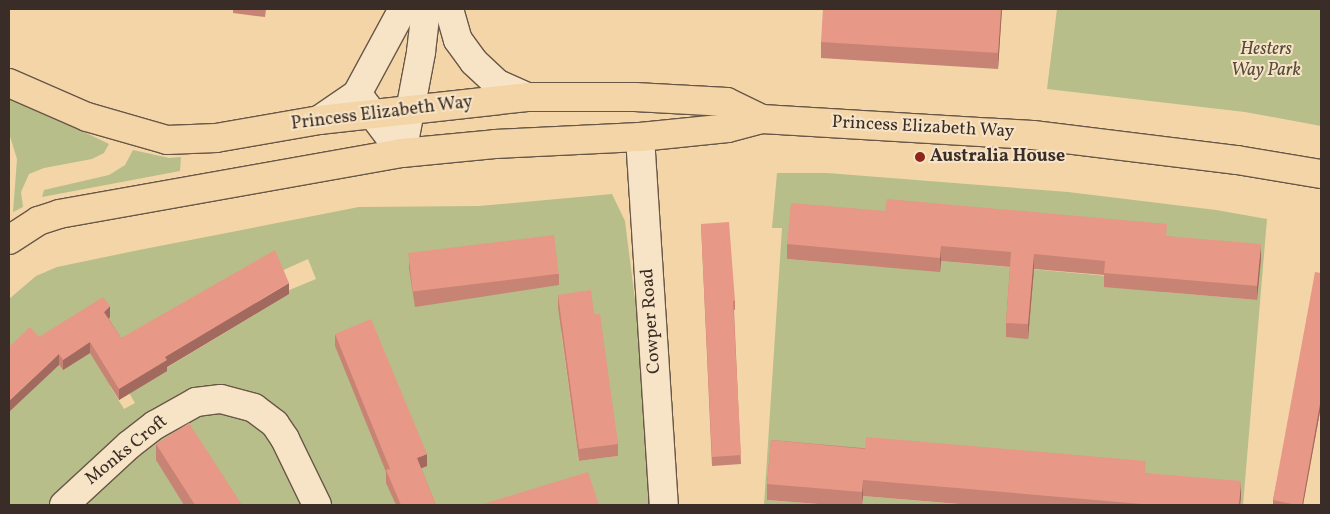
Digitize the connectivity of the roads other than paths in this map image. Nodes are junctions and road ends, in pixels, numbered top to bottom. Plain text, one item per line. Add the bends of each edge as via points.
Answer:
1 (402, 9) edge
2 (426, 9) edge
3 (449, 9) edge
4 (9, 83) edge
5 (527, 97) junction
6 (365, 104) junction
7 (410, 109) junction
8 (762, 119) junction
9 (640, 138) junction
10 (402, 153) junction
11 (1321, 174) edge
12 (9, 240) edge
13 (64, 505) edge
14 (317, 505) edge
15 (664, 505) edge

1 - 6 street
2 - 7 street
3 - 5 street via 458,40 474,62 498,84
4 - 6 main road, Princess Elizabeth Way via 87,117 166,140 216,138 319,120
5 - 7 main road, Princess Elizabeth Way
5 - 8 main road, Princess Elizabeth Way via 634,97 727,102
6 - 7 main road, Princess Elizabeth Way
6 - 10 street
7 - 10 street
8 - 9 main road, Princess Elizabeth Way via 728,128
8 - 11 main road, Princess Elizabeth Way via 1033,135
9 - 10 main road, Princess Elizabeth Way via 495,144
9 - 15 street, Cowper Road
10 - 12 main road, Princess Elizabeth Way via 59,214 38,221
13 - 14 street, Monks Croft via 155,425 196,402 222,399 254,408 275,424

